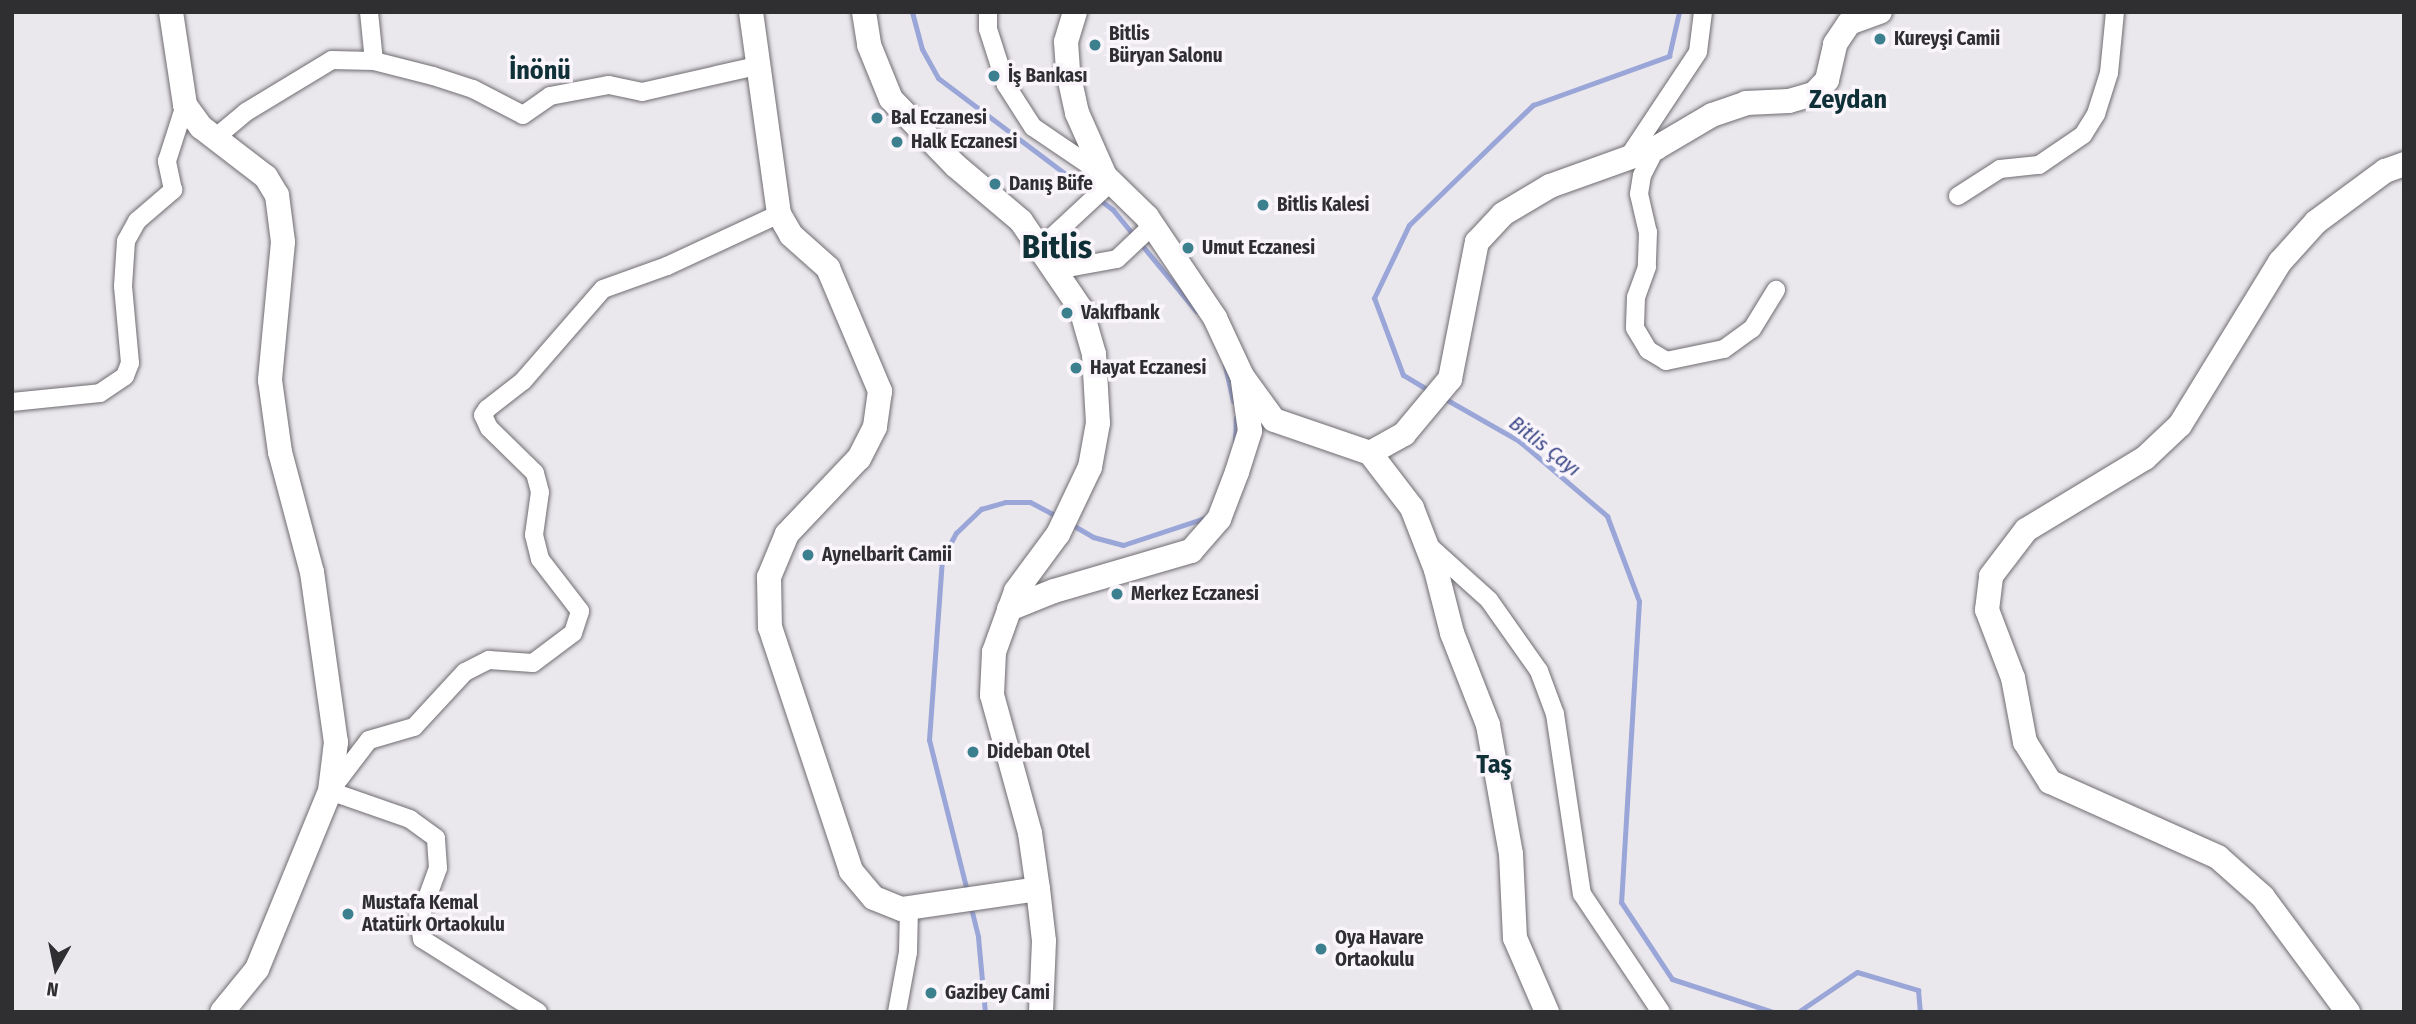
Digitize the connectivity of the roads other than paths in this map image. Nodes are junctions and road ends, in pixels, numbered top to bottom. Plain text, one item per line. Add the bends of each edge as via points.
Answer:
1 (171, 12) edge
2 (369, 12) edge
3 (751, 12) edge
4 (864, 12) edge
5 (988, 12) edge
6 (1075, 12) edge
7 (1703, 12) edge
8 (1880, 12) edge
9 (2115, 12) edge
10 (1843, 18) edge
11 (374, 61) junction
12 (761, 65) junction
13 (185, 105) junction
14 (215, 138) junction
15 (1656, 148) junction
16 (1627, 159) junction
17 (2404, 164) edge
18 (1107, 182) junction
19 (1958, 196) dead end
20 (779, 214) junction
21 (1150, 228) junction
22 (1040, 248) junction
23 (1057, 270) junction
24 (1776, 290) dead end
25 (1242, 376) junction
26 (12, 402) edge
27 (1370, 453) junction
28 (1428, 545) junction
29 (1009, 609) junction
30 (330, 791) junction
31 (1038, 888) junction
32 (909, 908) junction
33 (222, 1012) edge
34 (538, 1012) edge
35 (897, 1012) edge
36 (1041, 1012) edge
37 (1547, 1012) edge
38 (1661, 1012) edge
39 (2348, 1012) edge

1 - 13 street
2 - 11 street
3 - 12 street
4 - 22 street via 869,46 891,99 956,166 1021,222
5 - 18 street via 988,29 1006,85 1033,127
6 - 18 street via 1066,42 1068,72 1077,113
7 - 16 street via 1698,52
8 - 10 street
9 - 19 street via 2109,73 2096,114 2083,135 2039,165 2000,169
10 - 15 street via 1827,80 1814,94 1789,101 1746,103 1712,115
11 - 12 street via 473,89 523,115 550,96 609,85 642,92
11 - 14 street via 332,60 246,112
12 - 20 street
13 - 14 street
13 - 26 street via 167,162 173,190 137,221 126,240 123,286 130,363 125,376 100,393
14 - 30 street via 266,177 277,195 283,243 270,380 281,452 312,572 330,690 336,742
15 - 16 street
15 - 24 street via 1642,175 1639,194 1648,232 1647,267 1636,297 1635,328 1648,350 1666,361 1724,349 1752,329
16 - 27 street via 1550,186 1503,214 1477,242 1450,379 1404,434
17 - 39 street via 2385,171 2316,222 2280,262 2180,425 2145,458 2026,530 1991,576 1987,610 2013,678 2025,742 2050,782 2218,857 2263,897
18 - 21 street
18 - 22 street
20 - 30 street via 667,266 603,289 523,381 487,409 483,415 488,428 535,472 540,492 534,536 540,559 580,611 573,632 533,663 489,660 465,672 414,727 369,740
20 - 32 street via 791,235 828,268 880,391 875,427 859,458 787,534 769,577 770,627 851,871 874,898
21 - 23 street via 1117,259
21 - 25 street via 1215,318
22 - 23 street
23 - 29 street via 1081,309 1098,385 1092,457 1058,534 1016,591
25 - 27 street via 1274,421
25 - 29 street via 1250,431 1219,519 1191,551
27 - 28 street via 1412,508
28 - 37 street via 1452,633 1488,725 1510,854 1515,938
28 - 38 street via 1489,600 1539,671 1555,714 1582,894
29 - 31 street via 994,652 992,695 1030,833
30 - 33 street via 257,968
30 - 34 street via 410,819 436,838 438,868 419,920 422,939
31 - 32 street
31 - 36 street via 1044,941
32 - 35 street via 908,952

